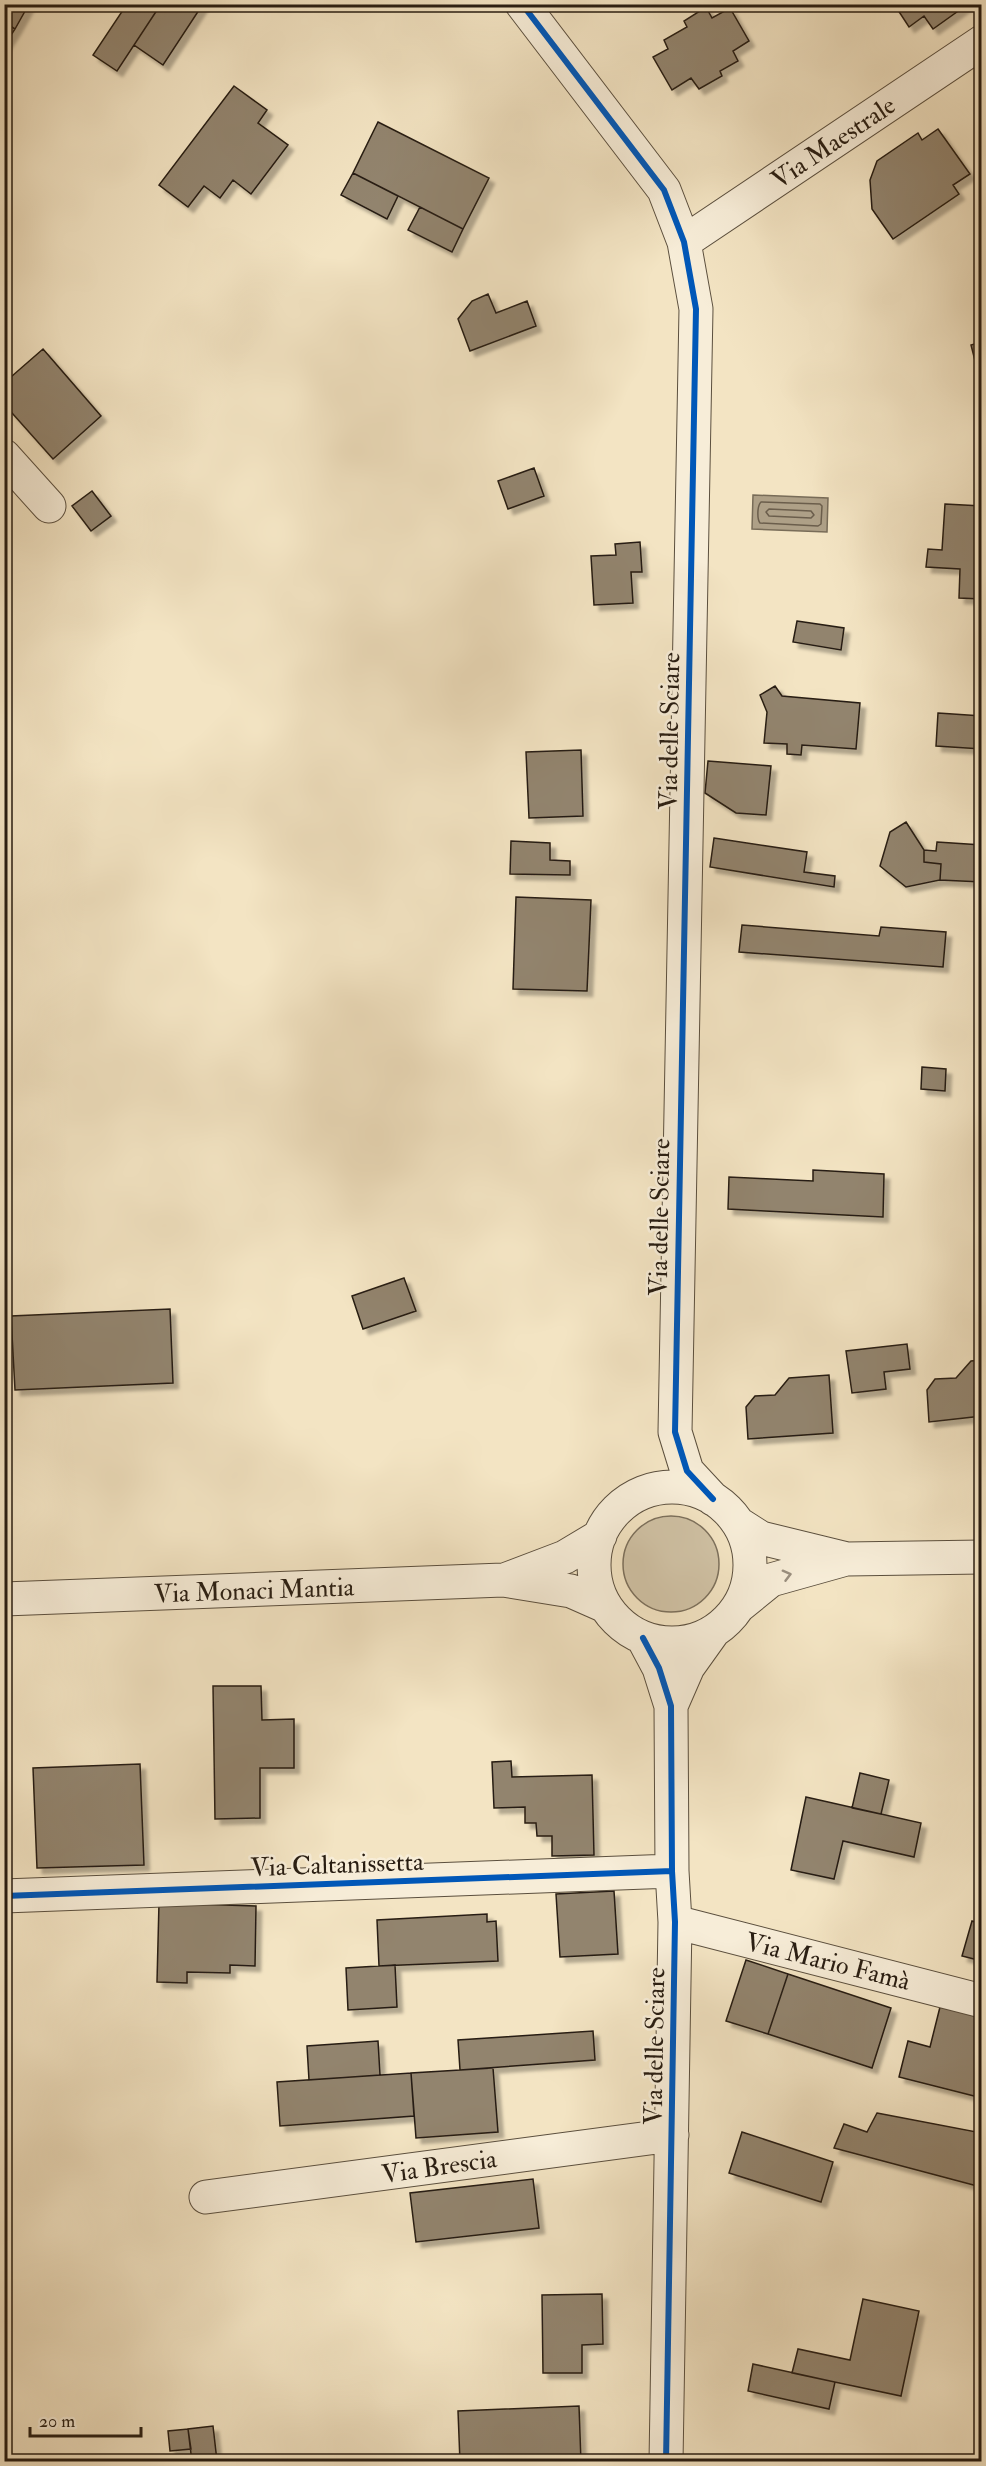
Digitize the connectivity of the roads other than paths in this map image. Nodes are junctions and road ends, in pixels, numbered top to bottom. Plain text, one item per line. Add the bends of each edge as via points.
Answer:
1 (522, 4) edge
2 (981, 42) edge
3 (684, 242) junction
4 (4, 456) edge
5 (49, 506) dead end
6 (675, 1432) junction
7 (641, 1493) junction
8 (713, 1499) junction
9 (739, 1524) junction
10 (600, 1536) junction
11 (981, 1557) edge
12 (847, 1558) junction
13 (503, 1580) junction
14 (4, 1599) edge
15 (605, 1606) junction
16 (739, 1606) junction
17 (713, 1632) junction
18 (643, 1638) junction
19 (671, 1706) junction
20 (672, 1871) junction
21 (4, 1896) edge
22 (675, 1922) junction
23 (981, 2001) edge
24 (672, 2135) junction
25 (206, 2197) dead end
26 (666, 2462) edge

1 - 3 street, Via delle Sciare via 664,190
2 - 3 street, Via Maestrale
3 - 6 street, Via delle Sciare via 696,309
4 - 5 street
6 - 7 street, Via delle Sciare via 660,1469
6 - 8 street, Via delle Sciare via 687,1472
7 - 8 street via 678,1487
7 - 10 street via 621,1506
8 - 9 street
9 - 12 street via 761,1538
9 - 16 street via 748,1547 750,1572
10 - 13 street, Via Monaci Mantia via 565,1557
10 - 15 street via 594,1572
11 - 12 street
16 -> 12 street via 771,1580
13 - 14 street, Via Monaci Mantia
13 - 15 street, Via Monaci Mantia via 571,1591
15 - 18 street via 621,1625
16 - 17 street
17 - 18 street via 678,1643
17 - 19 street, Via delle Sciare via 688,1667
18 - 19 street, Via delle Sciare via 659,1668
19 - 20 street, Via delle Sciare
20 - 21 street, Via Caltanissetta
20 - 22 street, Via delle Sciare
22 - 23 street, Via Mario Famà
22 - 24 street, Via delle Sciare
24 - 25 street, Via Brescia
24 - 26 street, Via delle Sciare

